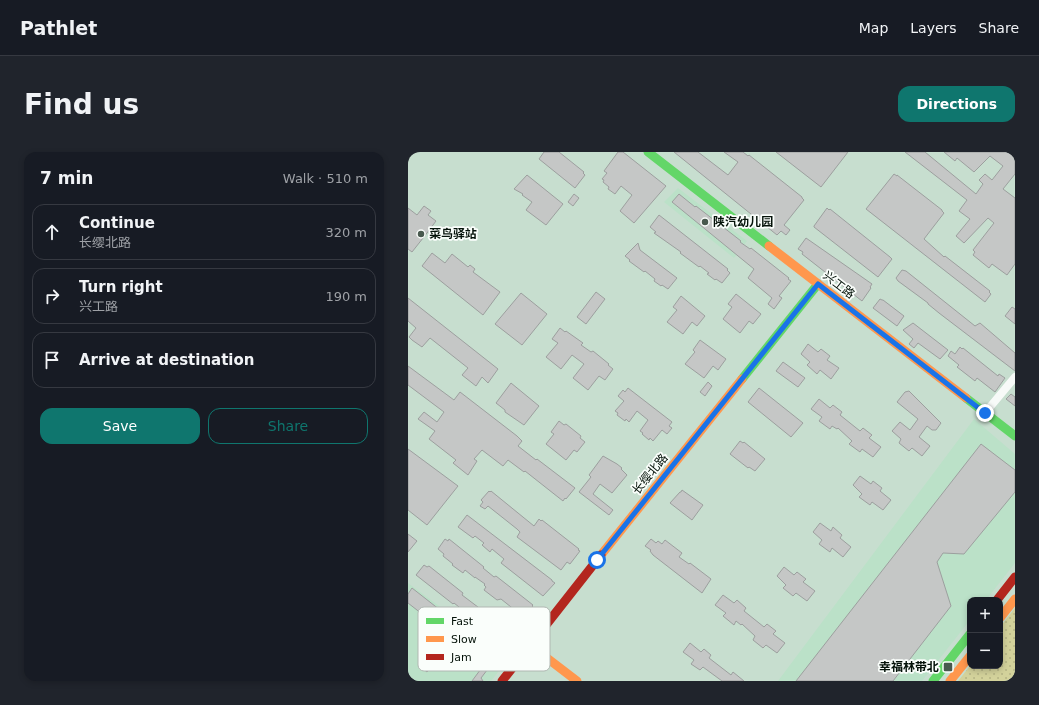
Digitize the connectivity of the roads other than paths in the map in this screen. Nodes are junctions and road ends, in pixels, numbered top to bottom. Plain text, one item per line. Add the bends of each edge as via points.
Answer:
1 (648, 152) edge
2 (818, 284) junction
3 (1015, 377) edge
4 (985, 413) junction
5 (1015, 436) edge
6 (1015, 577) edge
7 (999, 597) edge
8 (1015, 599) edge
9 (1003, 614) edge
10 (550, 620) edge
11 (967, 638) edge
12 (550, 660) edge
13 (967, 660) edge
14 (510, 671) edge
15 (502, 681) edge
16 (577, 681) edge
17 (933, 681) edge
18 (950, 681) edge

1 - 2 street, 兴工路
2 - 4 street, 兴工路
2 - 10 street, 长缨北路
3 - 4 street
4 - 5 street, 兴工路
6 - 7 street
8 - 9 street
11 - 17 street
12 - 16 street
13 - 18 street
14 - 15 street, 长缨北路

